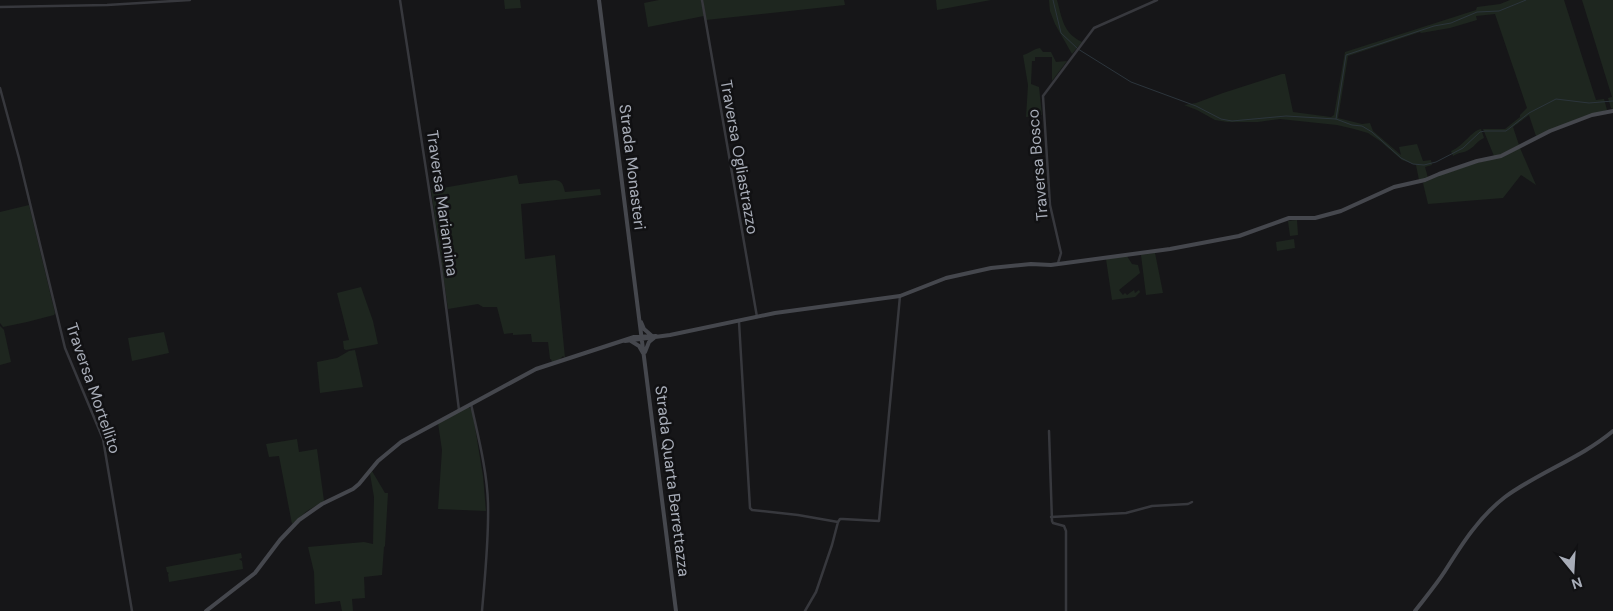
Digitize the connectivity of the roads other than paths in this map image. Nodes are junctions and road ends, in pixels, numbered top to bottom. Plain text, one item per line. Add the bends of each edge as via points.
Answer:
1 (190, 0) edge
2 (400, 0) edge
3 (599, 0) edge
4 (702, 0) edge
5 (1158, 0) edge
6 (0, 7) edge
7 (0, 88) edge
8 (1613, 111) edge
9 (1057, 264) junction
10 (900, 296) junction
11 (757, 317) junction
12 (639, 318) junction
13 (739, 322) junction
14 (653, 337) junction
15 (642, 338) junction
16 (632, 339) junction
17 (644, 354) junction
18 (471, 403) junction
19 (459, 410) junction
20 (1049, 431) dead end
21 (1613, 431) edge
22 (1192, 502) dead end
23 (1052, 518) junction
24 (838, 522) junction
25 (132, 611) edge
26 (206, 611) edge
27 (482, 611) edge
28 (676, 611) edge
29 (805, 611) edge
30 (1066, 611) edge
31 (1415, 611) edge

1 - 6 street
2 - 19 street, Traversa Mariannina via 441,267
3 - 12 street, Strada Monasteri
4 - 11 street, Traversa Ogliastrazzo
5 - 9 street, Traversa Bosco via 1094,28 1044,96 1050,204 1061,253
7 - 25 street, Traversa Mortellito via 65,348 103,439
8 - 9 street via 1592,115 1550,131 1501,156 1394,187 1330,214 1290,218 1239,236 1209,242
9 - 10 street via 1001,267 956,275
10 - 11 street
10 - 24 street via 880,518 879,521 843,519
11 - 13 street
12 - 14 street
12 - 15 street, Strada Monasteri
12 - 16 street via 638,330
13 - 14 street
13 - 24 street via 750,508
14 - 15 street
14 - 17 street
15 - 16 street
15 - 17 street, Strada Quarta Berrettazza
16 - 17 street
16 - 18 street via 536,369
17 - 28 street, Strada Quarta Berrettazza
18 - 19 street
18 - 27 street via 488,503
19 - 26 street via 401,442 378,461 354,489 306,515 280,540 255,573
20 - 23 street
21 - 31 street via 1499,502 1469,534
22 - 23 street via 1149,507 1126,514
23 - 30 street via 1053,523 1064,526 1066,531
24 - 29 street via 816,592

